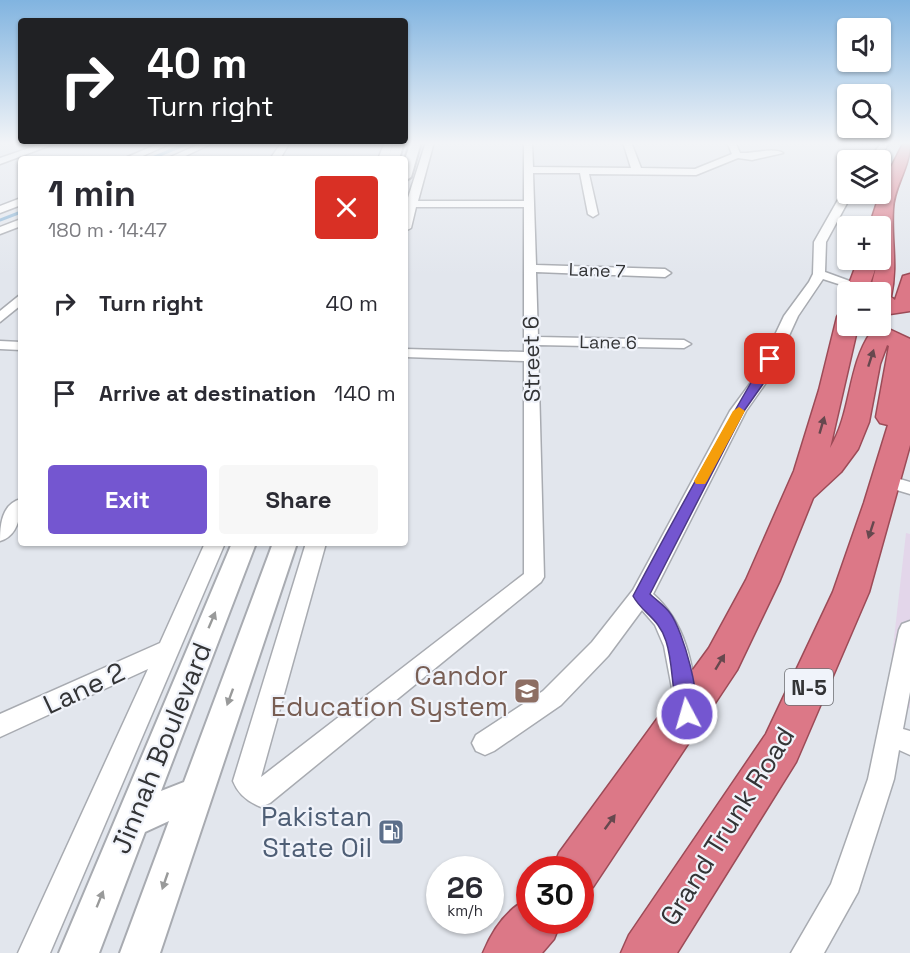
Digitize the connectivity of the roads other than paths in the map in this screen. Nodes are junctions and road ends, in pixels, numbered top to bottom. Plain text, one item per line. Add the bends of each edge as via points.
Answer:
1 (416, 186) edge
2 (528, 186) edge
3 (587, 186) edge
4 (891, 186) edge
5 (18, 202) edge
6 (411, 204) junction
7 (529, 204) junction
8 (841, 204) edge
9 (884, 206) junction
10 (0, 210) edge
11 (593, 214) dead end
12 (408, 216) edge
13 (881, 216) edge
14 (18, 223) edge
15 (0, 231) edge
16 (530, 268) junction
17 (665, 273) dead end
18 (819, 274) junction
19 (910, 280) edge
20 (884, 282) edge
21 (837, 286) edge
22 (18, 301) edge
23 (891, 307) edge
24 (0, 318) edge
25 (846, 336) edge
26 (531, 340) junction
27 (684, 344) dead end
28 (0, 345) edge
29 (18, 346) edge
30 (408, 353) edge
31 (531, 357) junction
32 (910, 393) edge
33 (894, 483) edge
34 (797, 499) junction
35 (18, 509) edge
36 (0, 534) edge
37 (214, 546) edge
38 (243, 546) edge
39 (284, 546) edge
40 (315, 546) edge
41 (641, 596) junction
42 (910, 630) edge
43 (168, 649) junction
44 (687, 714) junction
45 (0, 726) edge
46 (900, 739) edge
47 (485, 743) dead end
48 (195, 793) junction
49 (131, 821) junction
50 (586, 856) edge
51 (516, 934) edge
52 (525, 934) edge
53 (34, 953) edge
54 (79, 953) edge
55 (140, 953) edge
56 (496, 953) edge
57 (510, 953) edge
58 (647, 953) edge
59 (807, 953) edge

1 - 6 street
2 - 7 street, Street 6
3 - 11 street
4 - 9 highway
5 - 10 street
6 - 7 street
6 - 12 street
7 - 16 street, Street 6
8 - 18 street via 820,242
9 - 13 highway
9 - 20 highway
14 - 15 street
16 - 17 street, Lane 7
16 - 26 street, Street 6
18 - 21 street
18 - 41 street via 791,316 762,377 738,411
19 - 23 highway via 906,302
22 - 24 street
34 -> 25 highway
26 - 27 street, Lane 6
26 - 31 street, Street 6
28 - 29 street
30 - 31 street
31 - 40 street, Street 6 via 534,577 261,794 246,781
32 - 33 highway, Grand Trunk Road / N-5
34 -> 33 highway via 843,450 870,357 878,338 884,336 900,342 902,350 889,419
33 -> 58 highway, Grand Trunk Road / N-5 via 851,592 781,748
44 -> 34 highway via 723,659 763,580
35 - 36 street
37 - 43 street
49 -> 38 street, Jinnah Boulevard
39 -> 48 street, Jinnah Boulevard
41 - 44 street via 664,617 675,641
41 - 47 street via 600,649 552,698
42 - 46 street
43 - 45 street, Lane 2
43 - 53 street
50 -> 44 highway
46 - 59 street via 881,779 843,892
48 - 49 street
48 -> 55 street, Jinnah Boulevard
54 -> 49 street, Jinnah Boulevard
51 - 56 street
52 - 57 highway

